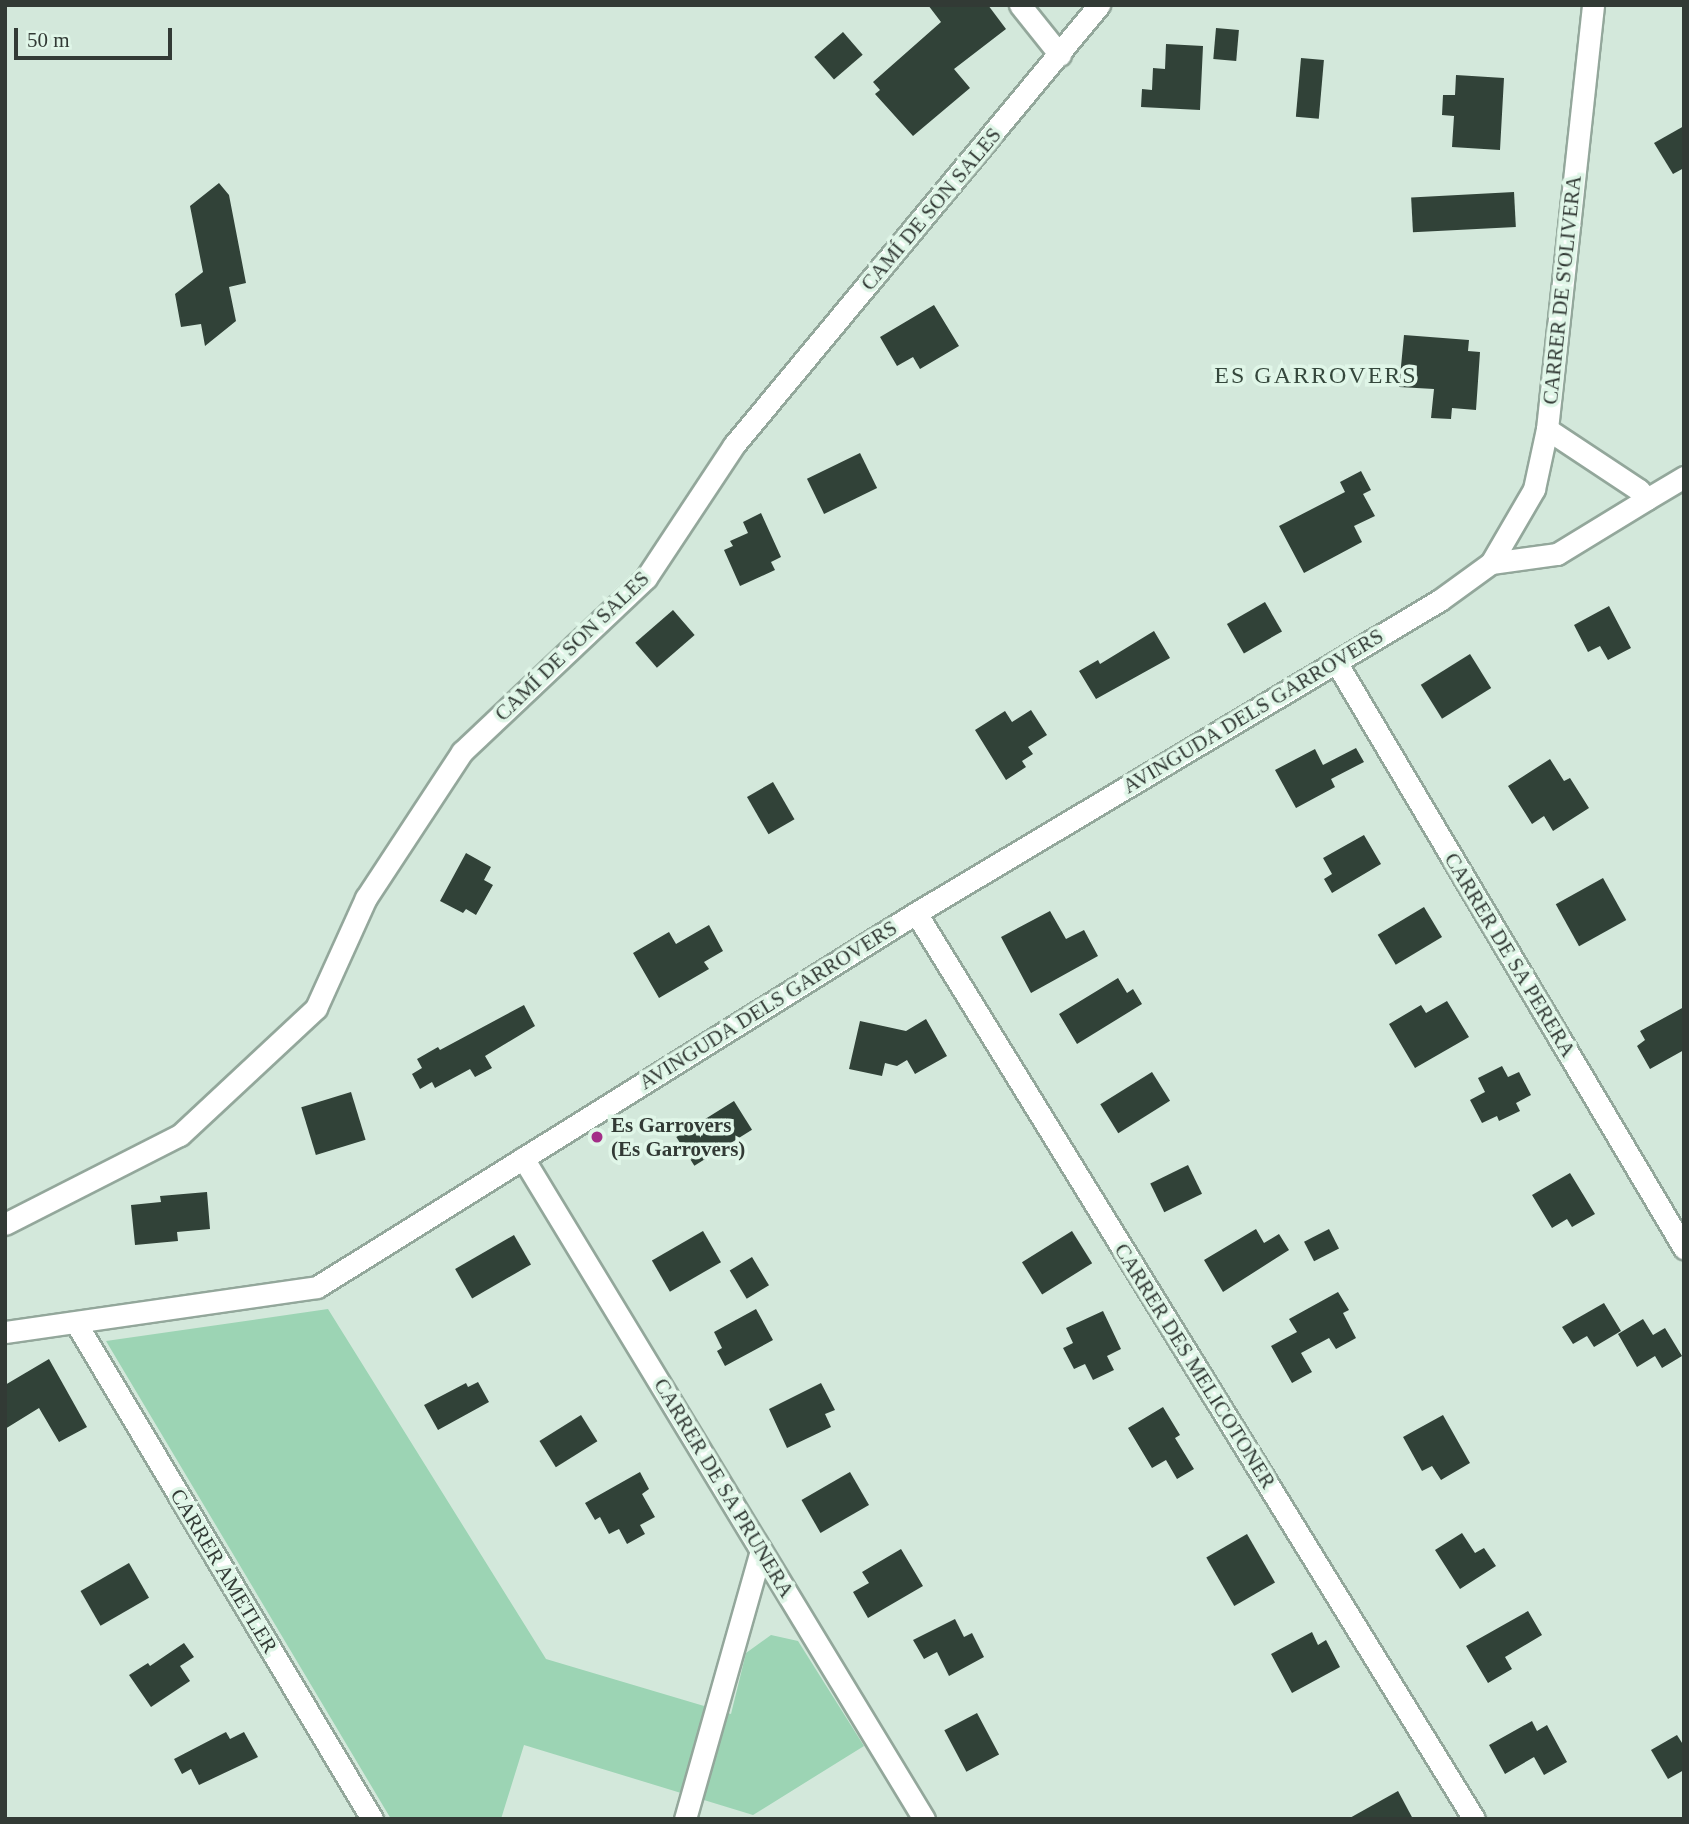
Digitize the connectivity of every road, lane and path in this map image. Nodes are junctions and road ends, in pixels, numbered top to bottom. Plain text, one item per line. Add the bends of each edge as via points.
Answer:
1 (1020, 5) edge
2 (1099, 5) edge
3 (1593, 5) edge
4 (1060, 55) junction
5 (1548, 429) junction
6 (1684, 477) edge
7 (1647, 499) junction
8 (1491, 563) junction
9 (1336, 662) junction
10 (916, 913) junction
11 (523, 1158) junction
12 (5, 1224) edge
13 (1684, 1248) edge
14 (76, 1323) junction
15 (5, 1332) edge
16 (761, 1550) junction
17 (372, 1819) edge
18 (685, 1819) edge
19 (924, 1819) edge
20 (1474, 1819) edge

1 - 4 street
2 - 4 street, CAMÍ DE SON SALES
3 - 5 street, CARRER DE S'OLIVERA
4 - 12 street, CAMÍ DE SON SALES via 734,445 646,578 462,752 366,898 316,1008 180,1135
5 - 7 street
5 - 8 street, CARRER DE S'OLIVERA via 1534,489
6 - 7 street
7 - 8 street via 1557,554
8 - 9 street, AVINGUDA DELS GARROVERS via 1440,600
9 - 10 street, AVINGUDA DELS GARROVERS
9 - 13 street, CARRER DE SA PERERA
10 - 11 street, AVINGUDA DELS GARROVERS
10 - 20 street, CARRER DES MELICOTONER
11 - 14 street, AVINGUDA DELS GARROVERS via 317,1287
11 - 16 street, CARRER DE SA PRUNERA
14 - 15 street, AVINGUDA DELS GARROVERS
14 - 17 street, CARRER AMETLER
16 - 18 street
16 - 19 street, CARRER DE SA PRUNERA

